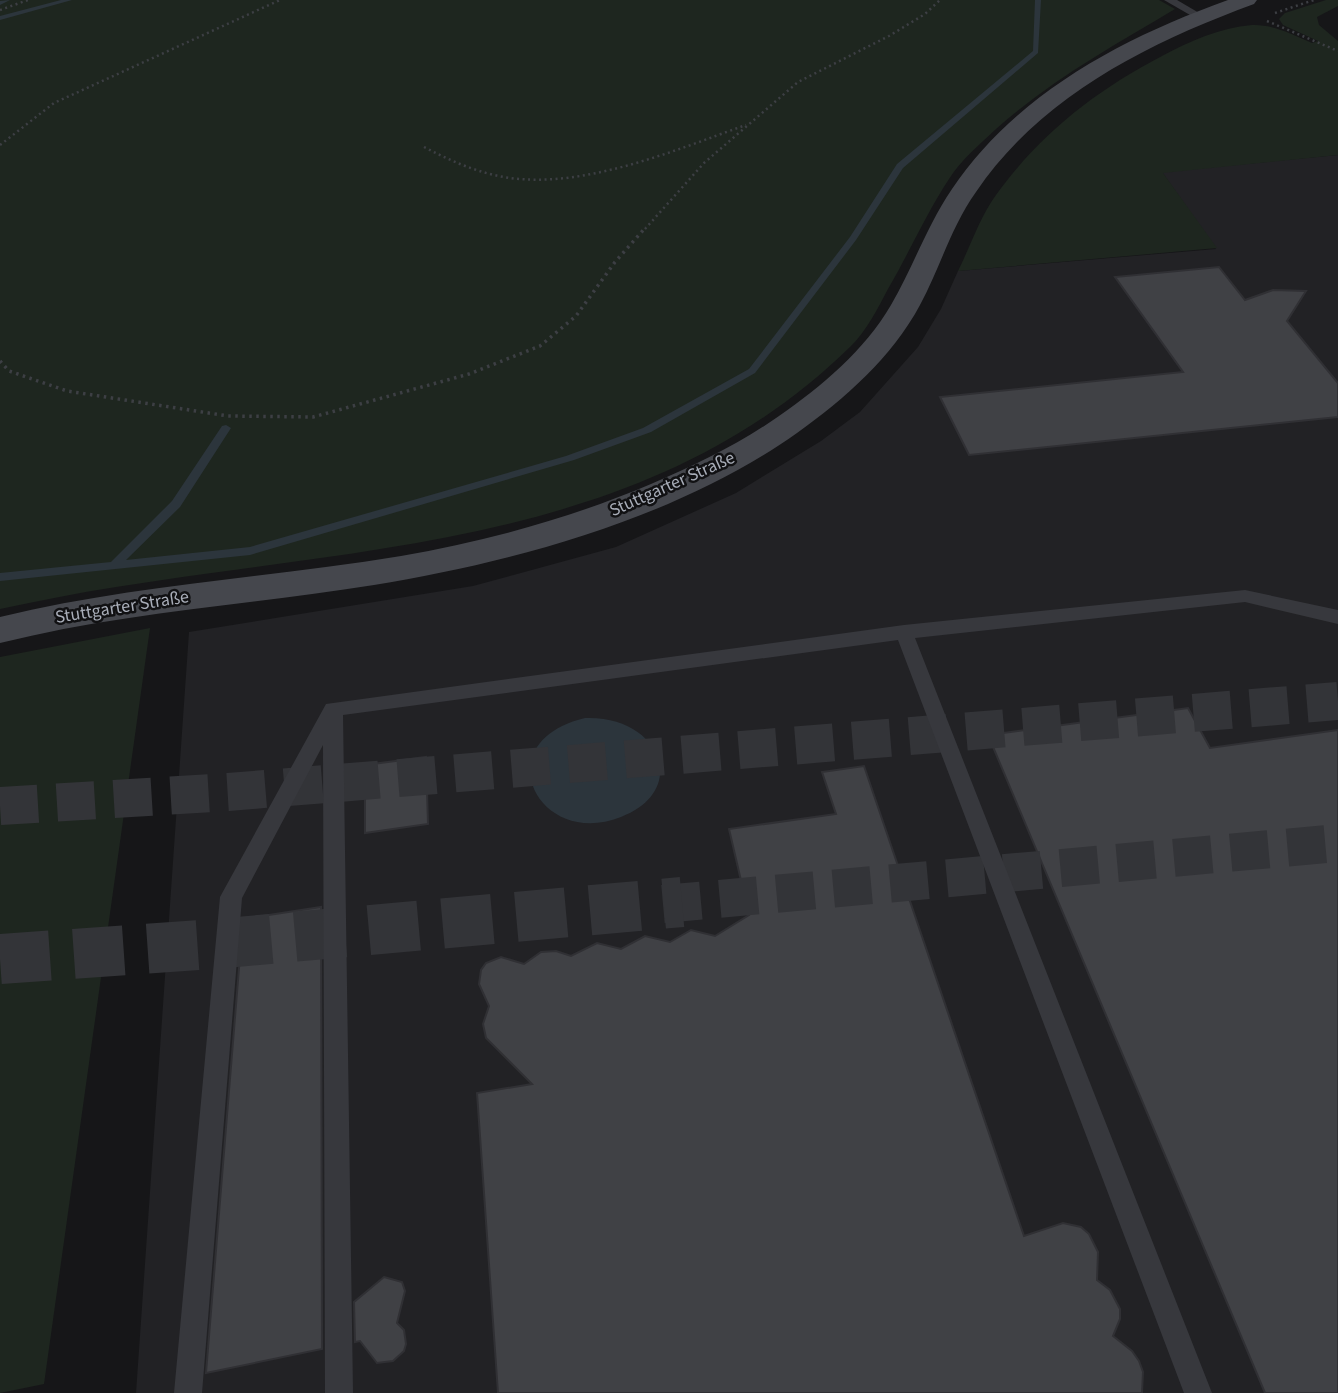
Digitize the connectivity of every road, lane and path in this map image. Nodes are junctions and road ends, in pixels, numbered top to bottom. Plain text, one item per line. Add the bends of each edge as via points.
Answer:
1 (28, 0) edge
2 (280, 0) edge
3 (940, 0) edge
4 (1169, 0) edge
5 (1247, 0) edge
6 (1314, 0) edge
7 (0, 10) edge
8 (1200, 17) junction
9 (1338, 51) edge
10 (750, 124) junction
11 (0, 145) edge
12 (424, 147) dead end
13 (0, 362) edge
14 (1338, 617) edge
15 (0, 630) edge
16 (904, 632) junction
17 (333, 709) junction
18 (188, 1393) edge
19 (339, 1393) edge
20 (1198, 1393) edge

1 - 7 path
2 - 11 path via 54,103
3 - 10 path via 889,36 799,82
4 - 8 lane
5 - 8 main road, Stuttgarter Straße
6 - 9 path via 1262,19
8 - 15 main road, Stuttgarter Straße via 1097,70 1044,106 1000,144 965,189 939,232 906,305 873,352 820,401 765,441 688,481 604,516 462,556 138,604
10 - 12 path via 626,167 543,179 491,175
10 - 13 path via 695,173 615,262 576,316 540,346 469,374 313,417 228,416 67,391 9,371
14 - 16 lane via 1245,596
16 - 17 lane
16 - 20 lane
17 - 18 lane via 231,897
17 - 19 lane

